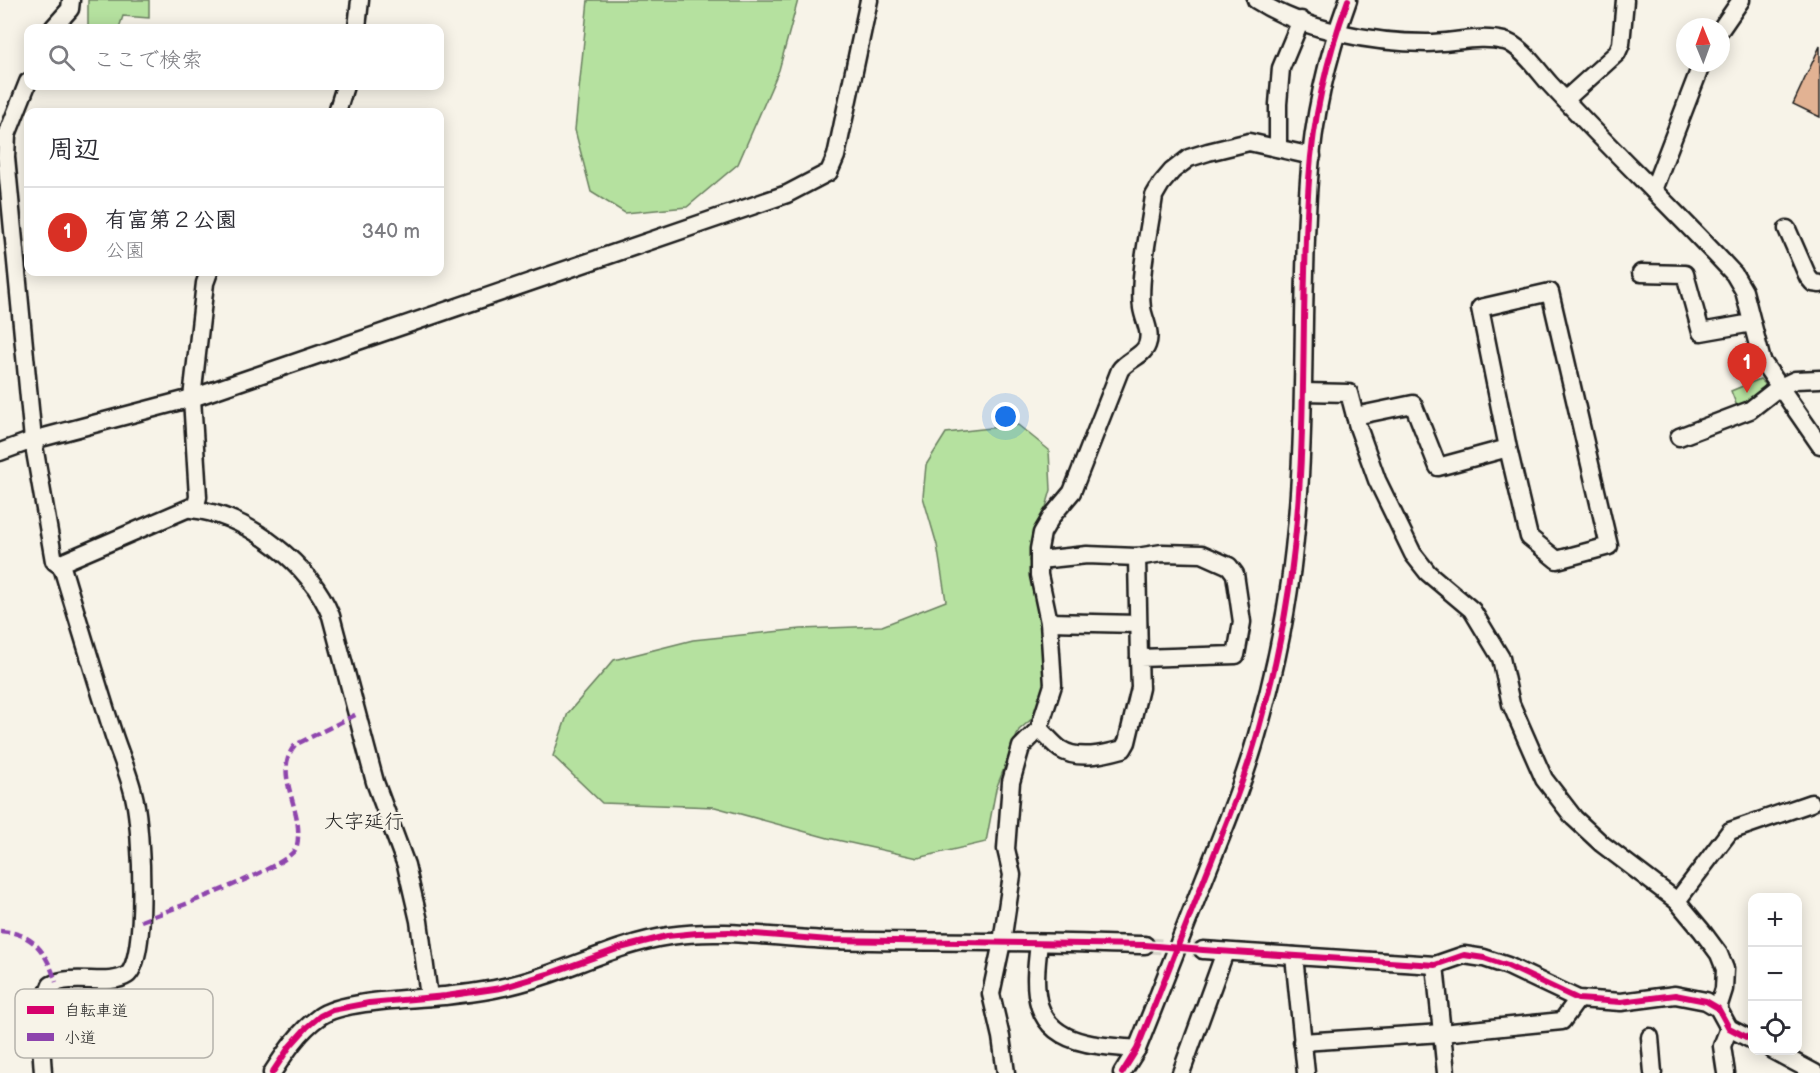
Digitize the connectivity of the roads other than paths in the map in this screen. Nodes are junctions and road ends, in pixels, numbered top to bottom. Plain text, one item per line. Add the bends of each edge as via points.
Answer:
1 (71, 0) edge
2 (360, 0) edge
3 (869, 0) edge
4 (1256, 0) edge
5 (1348, 0) edge
6 (1625, 0) edge
7 (1741, 0) edge
8 (1728, 18) edge
9 (1301, 20) junction
10 (57, 24) edge
11 (357, 24) edge
12 (1336, 32) junction
13 (1699, 72) edge
14 (24, 89) edge
15 (344, 90) edge
16 (1565, 100) junction
17 (338, 108) edge
18 (6, 119) edge
19 (1278, 148) junction
20 (1312, 156) junction
21 (1653, 190) junction
22 (1787, 229) dead end
23 (1641, 273) dead end
24 (208, 276) edge
25 (1820, 284) edge
26 (1752, 323) junction
27 (1820, 379) edge
28 (1778, 388) junction
29 (1304, 392) junction
30 (192, 398) junction
31 (1354, 416) junction
32 (1678, 437) dead end
33 (33, 440) junction
34 (1820, 446) edge
35 (1508, 448) junction
36 (0, 452) edge
37 (191, 509) junction
38 (1137, 556) junction
39 (1039, 560) junction
40 (62, 567) junction
41 (1049, 622) junction
42 (1138, 624) junction
43 (1139, 658) junction
44 (1039, 729) junction
45 (1811, 803) dead end
46 (1677, 901) junction
47 (1002, 942) junction
48 (1039, 944) junction
49 (1145, 945) tunnel mouth
50 (1203, 950) tunnel mouth
51 (1225, 952) junction
52 (1293, 956) junction
53 (1435, 965) junction
54 (49, 989) edge
55 (429, 997) junction
56 (1578, 999) junction
57 (1718, 1008) junction
58 (1729, 1028) junction
59 (1442, 1033) junction
60 (1650, 1037) dead end
61 (1748, 1038) edge
62 (1302, 1042) junction
63 (1137, 1049) junction
64 (1781, 1055) edge
65 (42, 1058) edge
66 (43, 1073) edge
67 (272, 1073) edge
68 (1006, 1073) edge
69 (1122, 1073) edge
70 (1135, 1073) edge
71 (1181, 1073) edge
72 (1306, 1073) edge
73 (1446, 1073) edge
74 (1653, 1073) edge
75 (1726, 1073) edge
76 (1815, 1073) edge

1 - 10 street via 70,9
2 - 11 street
3 - 30 street via 836,156 829,171 810,184
4 - 9 street
5 - 12 street
6 - 16 street via 1617,53
7 - 8 street
9 - 12 street
9 - 19 street via 1281,68
12 - 16 street via 1383,41 1506,41 1518,48
12 - 20 street
13 - 21 street
14 - 18 street
15 - 17 street
16 - 21 street
18 - 33 street via 6,157
19 - 20 street
19 - 39 street via 1249,142 1189,158 1154,196 1142,286 1147,345 1119,370 1072,492 1042,533
20 - 29 street
21 - 26 street via 1734,274 1744,291
22 - 25 street via 1808,277
23 - 26 street via 1686,274 1701,332
24 - 30 street
26 - 28 street via 1762,361
27 - 28 street via 1795,380
28 - 32 street via 1750,410 1705,420
28 - 34 street
29 - 31 street via 1349,393
29 - 63 street via 1294,549 1282,628 1260,725 1238,792
30 - 33 street
30 - 37 street via 198,497
31 - 35 street via 1413,404 1437,467
31 - 46 street via 1377,480 1413,554 1428,573 1472,610 1501,658 1511,704 1544,779 1574,818 1602,844
33 - 36 street
33 - 40 street via 54,561
35 - 35 street via 1529,537 1557,560 1609,546 1550,292 1480,308
37 - 40 street via 61,563
37 - 55 street via 206,510 257,533 282,550 325,600 375,782 406,866 419,921
38 - 39 street via 1087,555
38 - 42 street
38 - 43 street via 1202,554 1229,566 1235,574 1242,622 1236,655
39 - 41 street
40 - 54 street via 135,799 142,891 137,952 127,975 68,980
41 - 42 street
41 - 44 street via 1053,686
42 - 43 street
43 - 44 street via 1140,688 1123,749 1099,755 1061,750
44 - 47 street via 1021,747 1011,782 1006,849 1012,875
45 - 46 street via 1730,831
46 - 57 street via 1719,954 1725,969
47 - 48 street
47 - 55 street via 829,940 697,933 620,948 501,988
47 - 68 street via 991,994
48 - 49 street
48 - 63 street via 1035,991 1048,1023 1062,1035 1086,1043
50 - 51 street
51 - 52 street
51 - 71 street
52 - 53 street
52 - 62 street
53 - 56 street via 1464,955 1484,958
53 - 59 street
55 - 67 street via 332,1010 320,1016 290,1046
56 - 57 street via 1621,1002 1675,995 1706,1001
56 - 59 street via 1562,1021
57 - 58 street
58 - 61 street
58 - 75 street via 1722,1046
59 - 62 street
59 - 73 street
60 - 74 street
62 - 72 street
63 - 69 street
63 - 70 street
64 - 76 street
65 - 66 street

